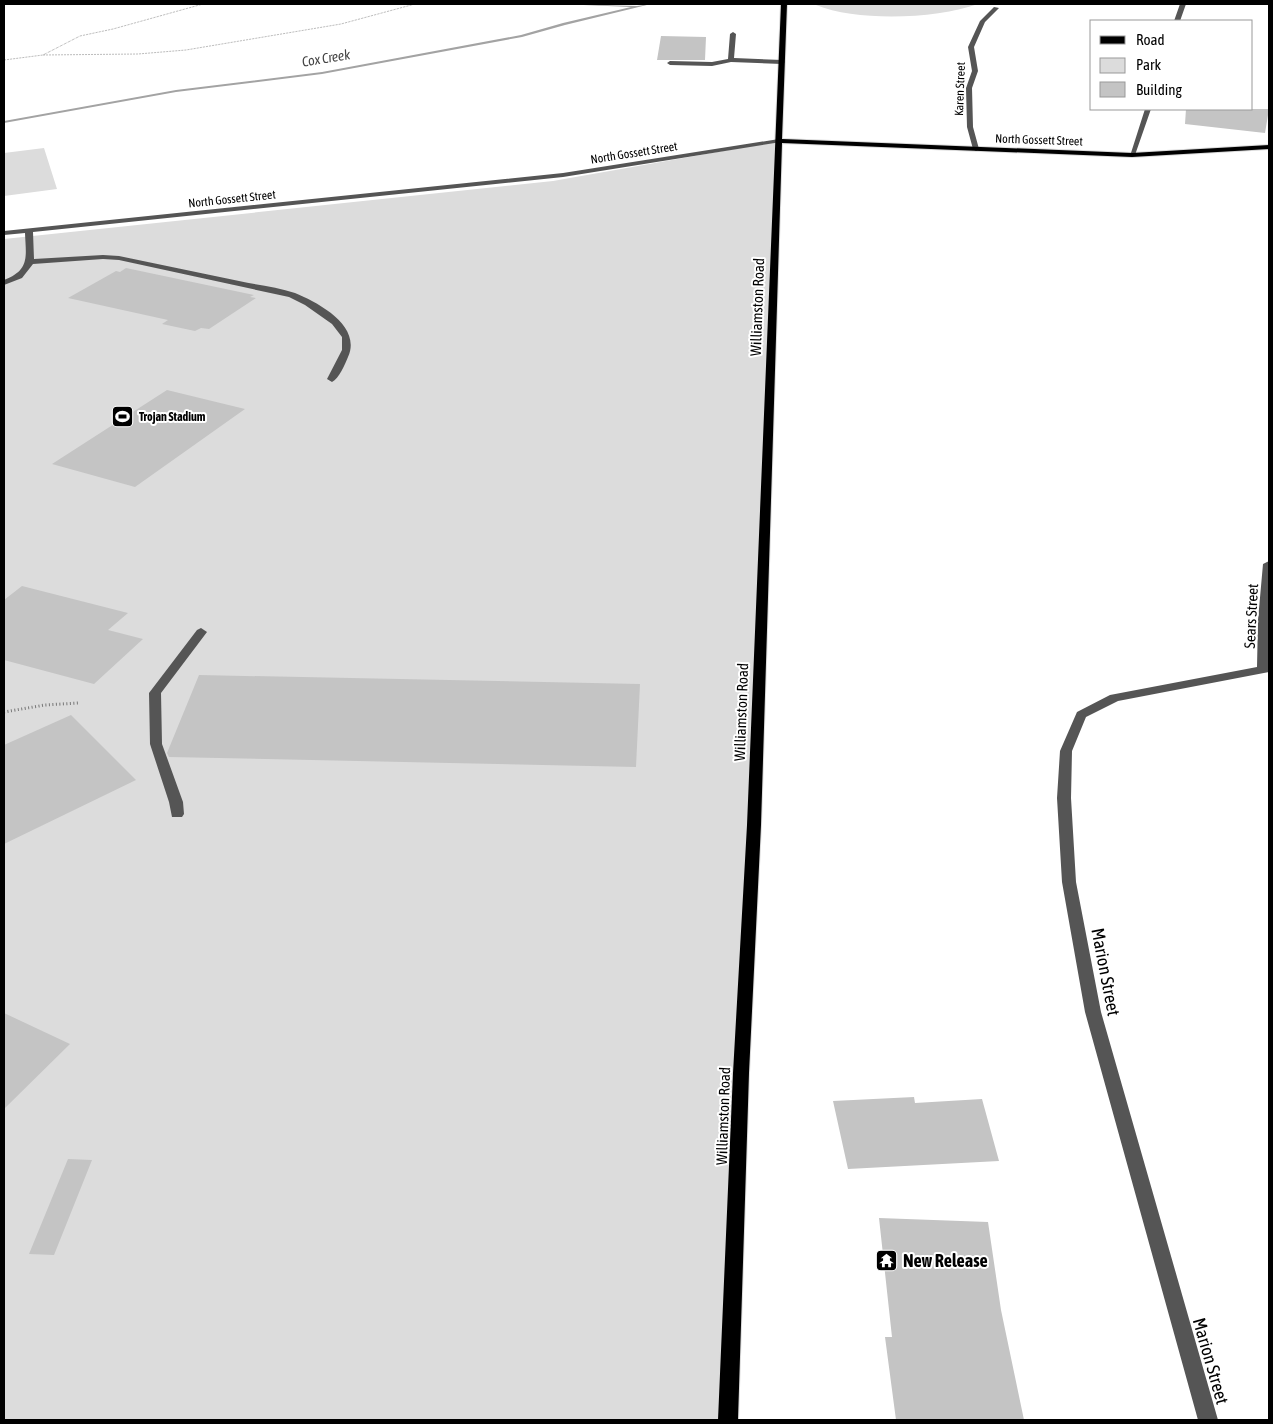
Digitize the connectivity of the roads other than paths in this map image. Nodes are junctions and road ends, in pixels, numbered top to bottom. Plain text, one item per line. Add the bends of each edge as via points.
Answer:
1 (784, 4) edge
2 (1183, 4) edge
3 (996, 8) dead end
4 (1177, 20) edge
5 (733, 34) dead end
6 (731, 60) junction
7 (782, 62) junction
8 (670, 63) dead end
9 (1148, 110) edge
10 (779, 141) junction
11 (1269, 147) edge
12 (976, 149) junction
13 (1132, 155) junction
14 (29, 231) junction
15 (4, 234) edge
16 (30, 262) junction
17 (4, 284) edge
18 (332, 379) dead end
19 (1269, 564) edge
20 (201, 632) dead end
21 (1266, 668) edge
22 (177, 814) dead end
23 (728, 1420) edge
24 (1208, 1420) edge

1 - 7 main road, Williamston Road
2 - 4 street
3 - 12 street, Karen Street via 984,21 971,47 975,70 970,88 970,128
5 - 6 street
6 - 7 street
6 - 8 street via 712,64
7 - 10 main road, Williamston Road
9 - 13 street
10 - 12 main road, North Gossett Street
10 - 14 street, North Gossett Street via 563,175
10 - 23 main road, Williamston Road
11 - 13 main road, North Gossett Street
12 - 13 main road, North Gossett Street
14 - 15 street, North Gossett Street
14 - 16 street
16 - 17 street via 18,278
16 - 18 street via 119,258 292,295 335,320 344,334 347,346
19 - 21 street, Sears Street via 1264,620
20 - 22 street via 155,693 156,744
21 - 24 street, Marion Street via 1114,698 1081,715 1066,751 1064,798 1069,882 1093,1012

